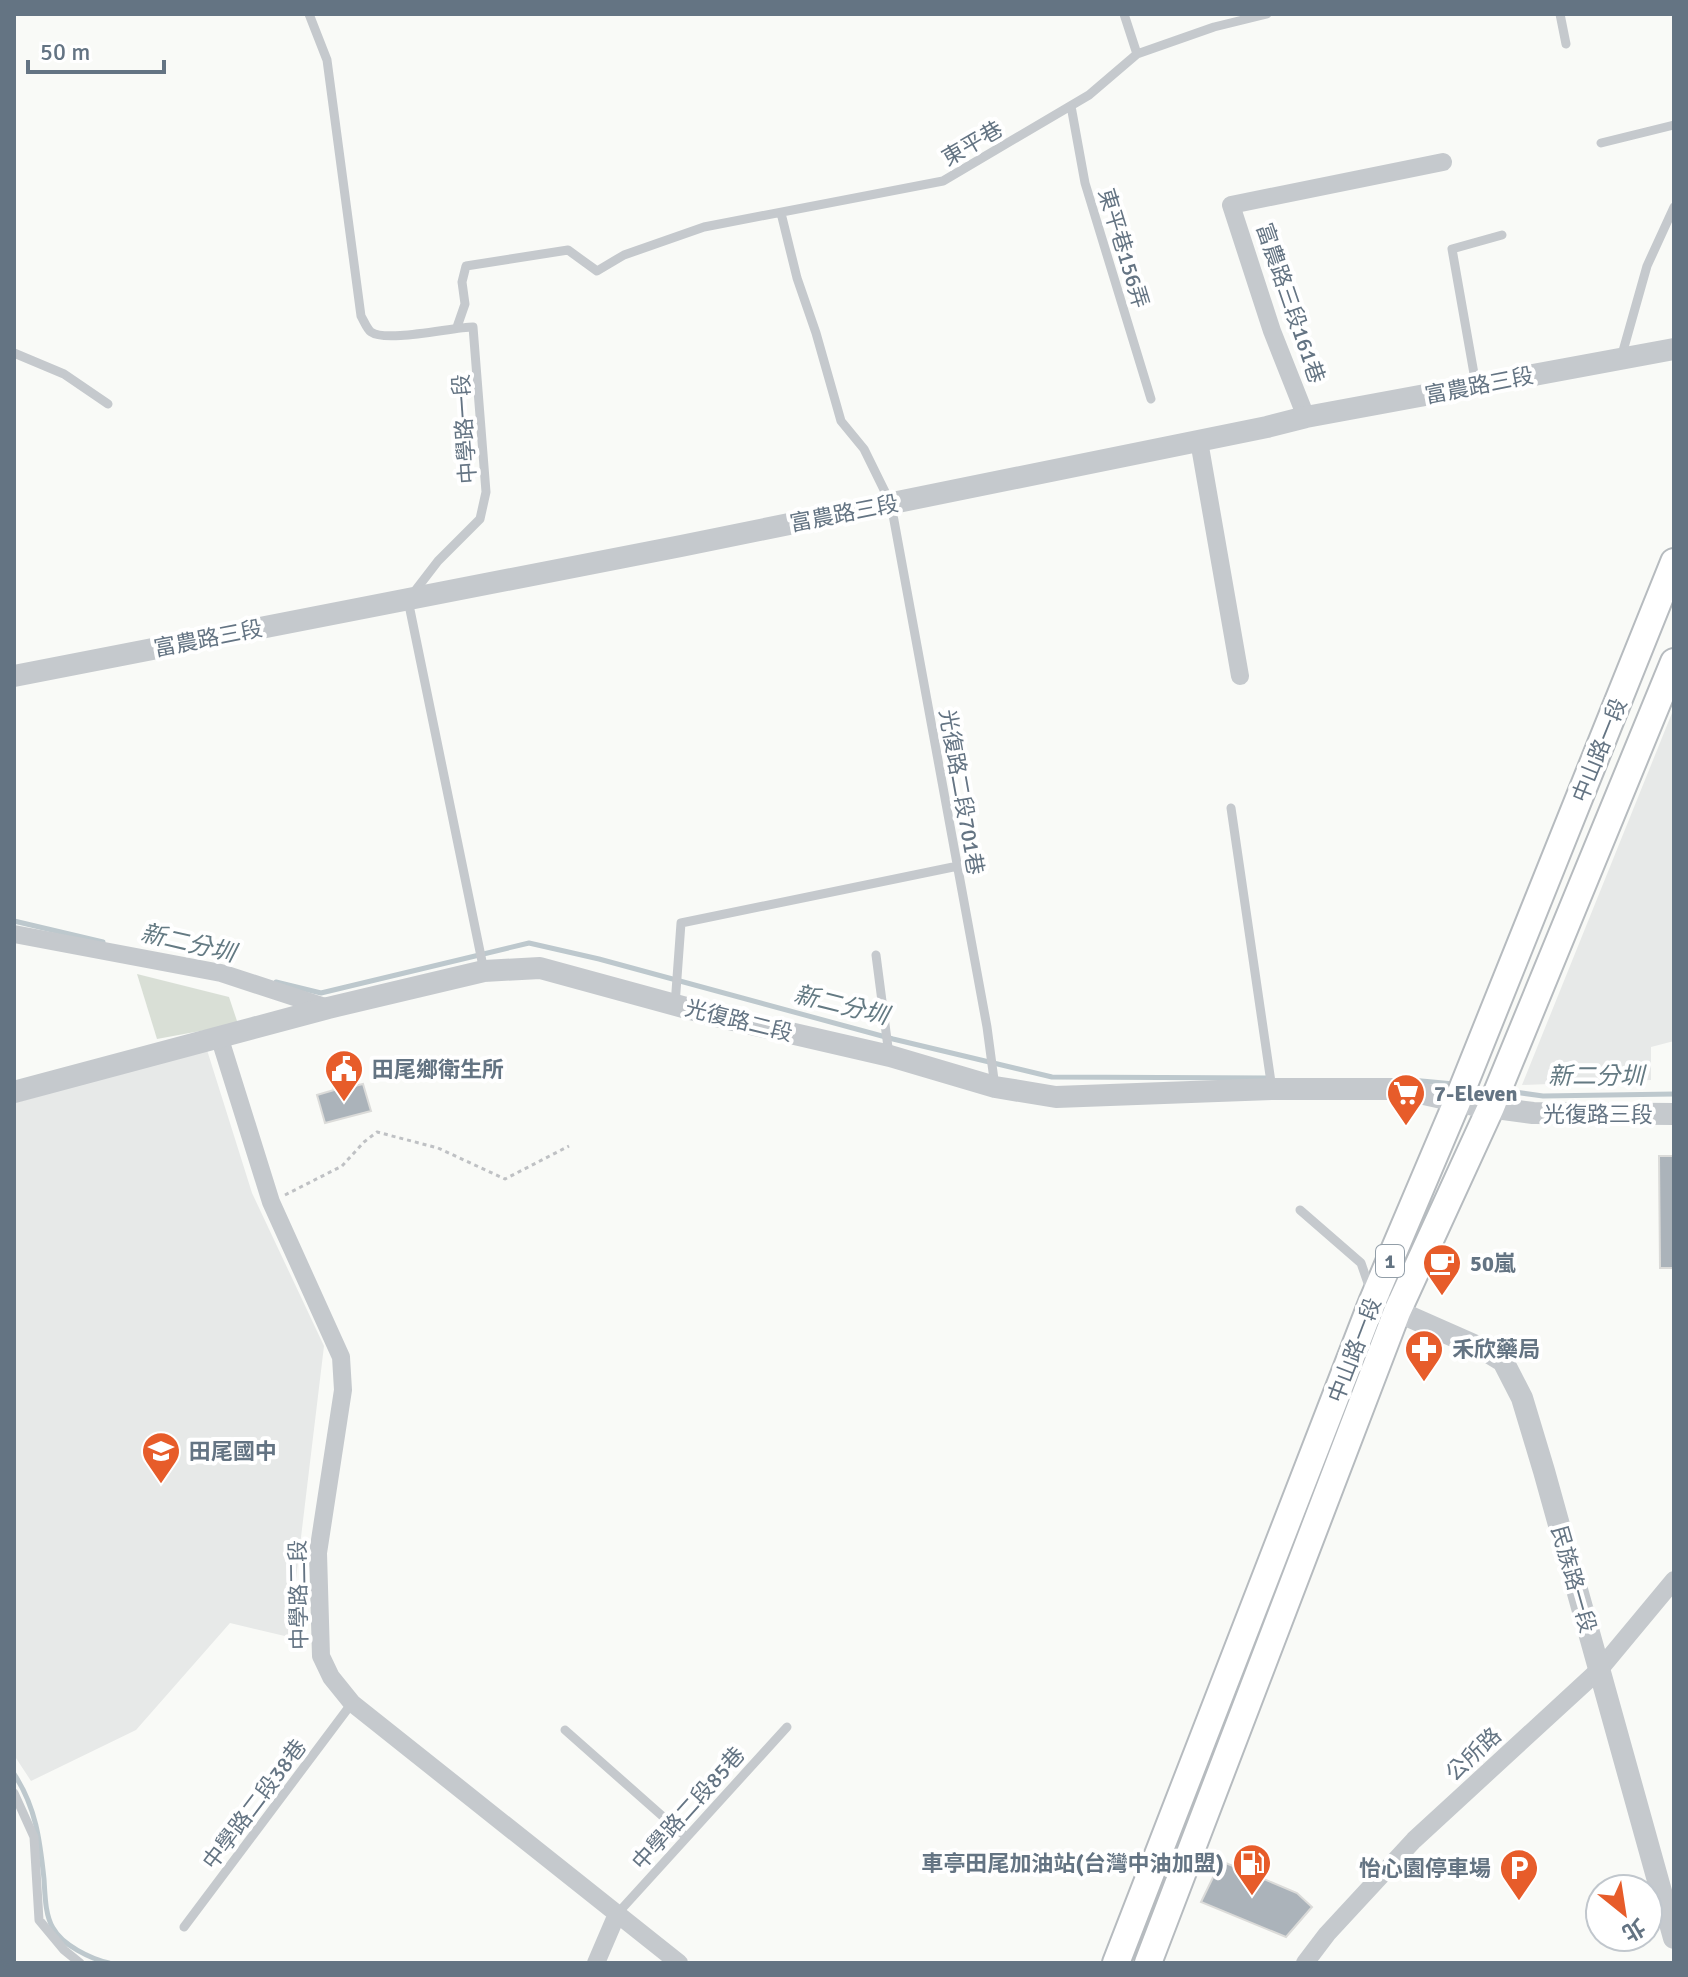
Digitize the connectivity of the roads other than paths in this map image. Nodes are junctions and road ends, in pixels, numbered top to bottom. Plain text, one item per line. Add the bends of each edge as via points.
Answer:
1 (309, 14) edge
2 (1124, 14) edge
3 (1267, 14) edge
4 (1560, 14) edge
5 (1566, 44) dead end
6 (1137, 54) junction
7 (1071, 106) junction
8 (1674, 125) edge
9 (1601, 143) dead end
10 (1443, 162) dead end
11 (1674, 207) edge
12 (781, 213) junction
13 (1502, 235) dead end
14 (457, 327) junction
15 (1674, 349) edge
16 (14, 353) edge
17 (1621, 358) junction
18 (1476, 385) junction
19 (1151, 399) dead end
20 (108, 404) dead end
21 (1306, 417) junction
22 (1199, 441) junction
23 (891, 504) junction
24 (1674, 562) edge
25 (408, 600) junction
26 (1674, 662) edge
27 (14, 676) edge
28 (1240, 676) dead end
29 (1231, 808) dead end
30 (958, 866) junction
31 (14, 934) edge
32 (876, 955) dead end
33 (484, 971) junction
34 (675, 1005) junction
35 (328, 1008) junction
36 (219, 1036) junction
37 (890, 1056) junction
38 (995, 1087) junction
39 (1272, 1089) junction
40 (14, 1092) edge
41 (1474, 1104) junction
42 (1674, 1114) edge
43 (1300, 1210) dead end
44 (1373, 1300) junction
45 (1397, 1312) junction
46 (1674, 1580) edge
47 (1600, 1669) junction
48 (352, 1703) junction
49 (787, 1727) dead end
50 (565, 1730) dead end
51 (14, 1793) edge
52 (686, 1837) junction
53 (617, 1914) junction
54 (184, 1927) dead end
55 (1674, 1938) edge
56 (80, 1963) edge
57 (596, 1963) edge
58 (679, 1963) edge
59 (1116, 1963) edge
60 (1148, 1963) edge
61 (1305, 1963) edge

1 - 14 lane via 327,60 361,316 378,335
2 - 6 lane
3 - 6 lane, 東平巷
4 - 5 lane
6 - 7 lane, 東平巷
7 - 12 lane, 東平巷 via 943,181
7 - 19 lane, 東平巷156弄 via 1085,183
8 - 9 lane
10 - 21 street, 富農路三段161巷 via 1231,205
11 - 17 lane via 1647,266
12 - 14 lane, 東平巷 via 704,227 624,255 597,271 568,250 466,266 465,304
12 - 23 lane, 光復路二段701巷 via 841,421 864,449
13 - 18 lane via 1452,249
14 - 25 lane, 中學路一段 via 473,327 486,492 480,519
15 - 17 street, 富農路三段
16 - 20 lane via 64,374
17 - 18 street, 富農路三段
18 - 21 street, 富農路三段
21 - 22 street, 富農路三段
22 - 23 street, 富農路三段
22 - 28 street
23 - 25 street, 富農路三段
23 - 30 lane, 光復路二段701巷
24 - 41 main road, 中山路一段 / 1
25 - 27 street, 富農路三段
25 - 33 lane
26 - 41 main road, 中山路一段 / 1
29 - 39 lane
30 - 34 lane via 681,923
30 - 38 lane, 光復路二段701巷
31 - 35 street via 221,973
32 - 37 lane
33 - 34 street, 光復路二段 via 540,968
33 - 35 street, 光復路二段
34 - 37 street, 光復路二段
35 - 36 street, 光復路二段
36 - 40 street, 光復路二段
36 - 48 street, 中學路二段 via 271,1202 341,1357 343,1390 318,1553 320,1641 331,1677
37 - 38 street, 光復路二段
38 - 39 street, 光復路二段 via 1056,1097
39 - 41 street, 光復路二段 via 1401,1089
41 - 42 street, 光復路三段 via 1533,1113
41 - 44 main road, 中山路一段 / 1
41 - 45 main road, 中山路一段 / 1
43 - 44 lane via 1361,1263
44 - 45 street, 民族路一段
44 - 59 main road, 中山路一段 / 1
45 - 47 street, 民族路一段 via 1503,1361 1526,1412
45 - 60 main road, 中山路一段 / 1
46 - 47 street, 公所路
47 - 55 street, 民族路一段
47 - 61 street, 公所路 via 1414,1840
48 - 53 street, 中學路二段
48 - 54 lane, 中學路二段38巷
49 - 52 lane, 中學路二段85巷
50 - 52 lane
51 - 56 lane via 34,1837 39,1920
52 - 53 lane, 中學路二段85巷
53 - 57 street
53 - 58 street, 中學路二段

